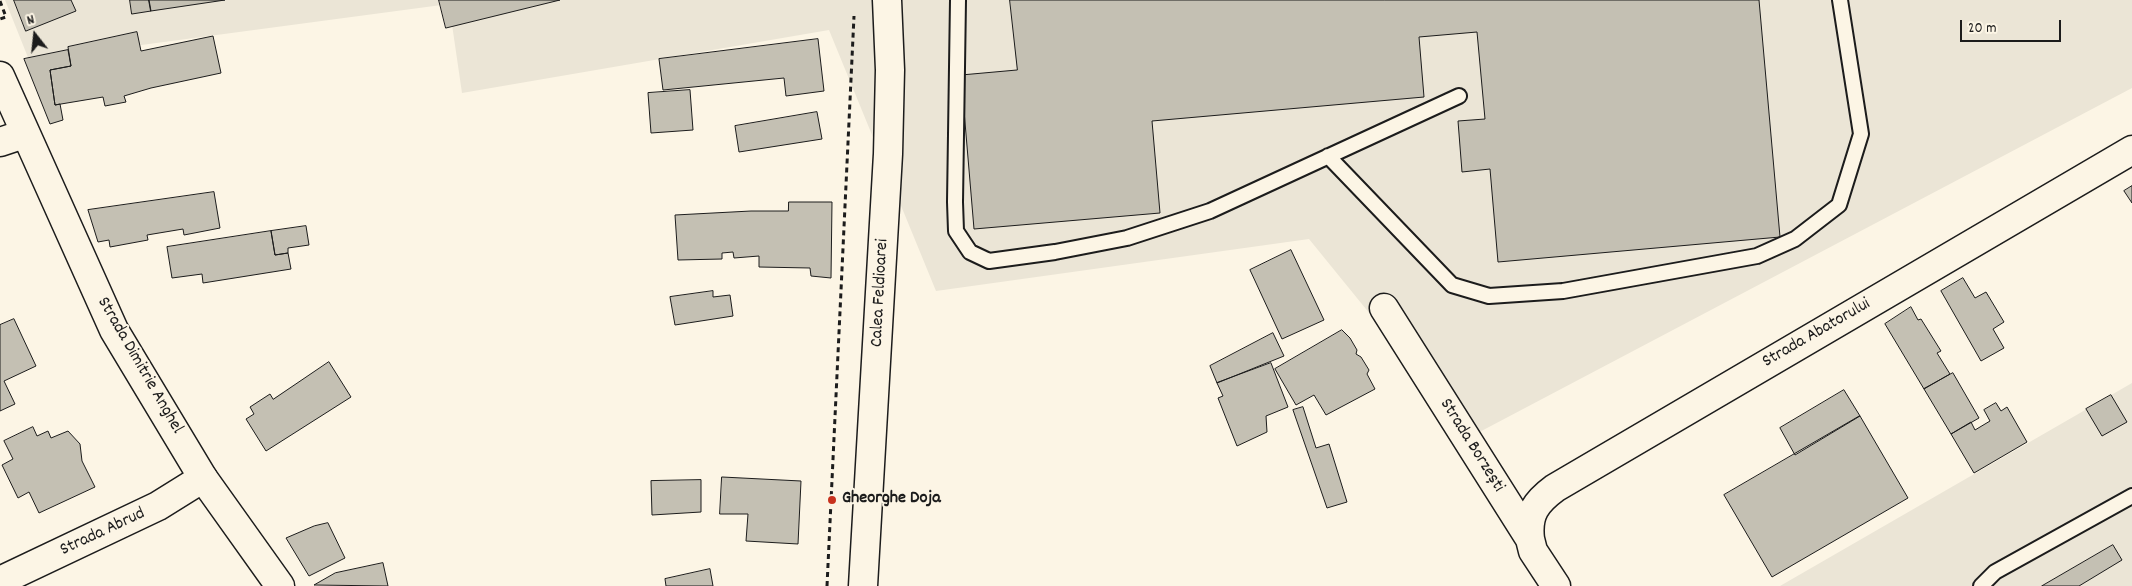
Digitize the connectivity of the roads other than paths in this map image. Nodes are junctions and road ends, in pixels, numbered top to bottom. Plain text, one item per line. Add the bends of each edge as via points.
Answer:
1 (887, 0) edge
2 (958, 0) edge
3 (1840, 0) edge
4 (0, 76) edge
5 (1459, 96) dead end
6 (12, 138) edge
7 (2132, 150) edge
8 (1328, 156) junction
9 (1384, 308) dead end
10 (203, 478) junction
11 (2132, 496) edge
12 (1530, 539) junction
13 (0, 581) edge
14 (280, 586) edge
15 (863, 586) edge
16 (1556, 586) edge
17 (1981, 586) edge

1 - 15 street, Calea Feldioarei via 890,70 888,154
2 - 8 lane via 956,231 970,252 989,260 1128,238 1210,211
3 - 8 lane via 1860,134 1839,204 1795,239 1758,256 1564,290 1489,296 1452,285
4 - 6 street, Strada Dimitrie Anghel
5 - 8 lane
6 - 10 street, Strada Dimitrie Anghel via 114,330
7 - 12 street, Strada Abatorului via 1555,488 1540,498 1531,512 1528,525
9 - 12 street, Strada Borzești
10 - 13 street, Strada Abrud via 158,506
10 - 14 street, Strada Dimitrie Anghel
11 - 17 lane via 1995,572
12 - 16 street, Strada Borzești via 1533,551

